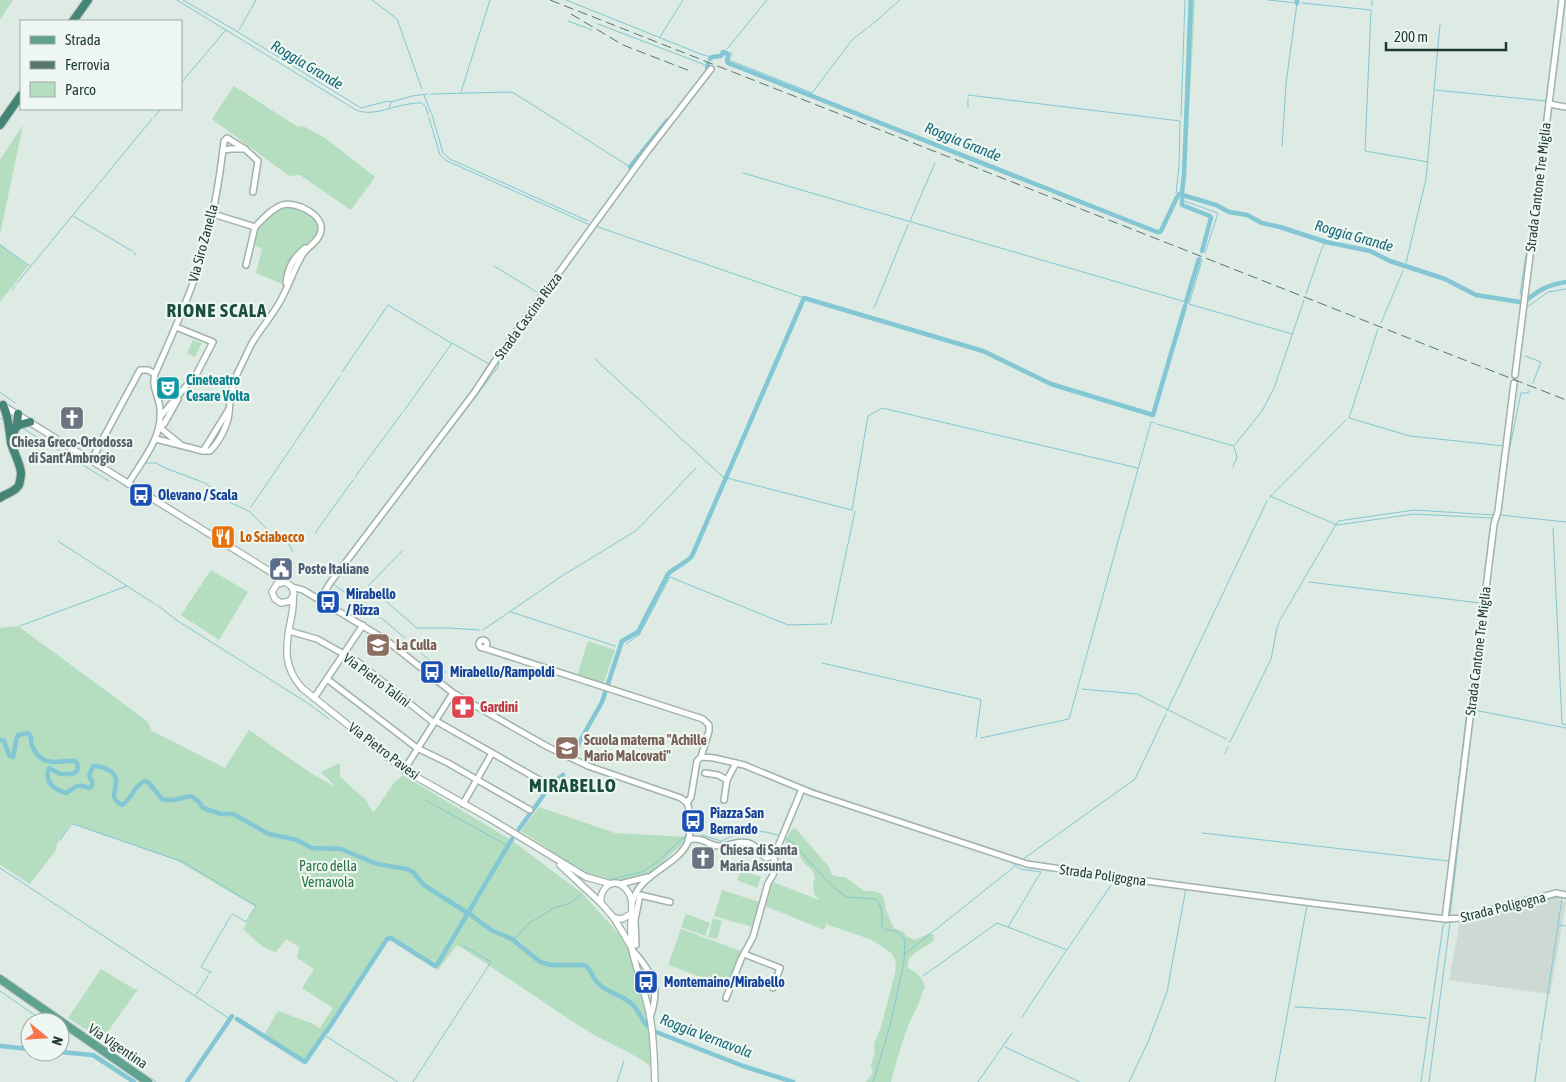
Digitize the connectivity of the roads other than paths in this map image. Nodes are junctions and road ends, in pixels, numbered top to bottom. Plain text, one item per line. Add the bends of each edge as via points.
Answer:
1 (88, 0) edge
2 (1562, 0) edge
3 (74, 20) edge
4 (711, 70) dead end
5 (20, 96) edge
6 (1548, 103) junction
7 (1566, 108) edge
8 (0, 125) edge
9 (223, 150) junction
10 (245, 150) junction
11 (253, 192) dead end
12 (213, 214) junction
13 (255, 227) junction
14 (246, 265) dead end
15 (176, 327) junction
16 (154, 374) junction
17 (1515, 375) dead end
18 (1514, 383) dead end
19 (184, 390) junction
20 (1, 404) edge
21 (18, 414) junction
22 (160, 417) junction
23 (30, 422) junction
24 (12, 427) junction
25 (159, 427) junction
26 (156, 439) junction
27 (184, 446) junction
28 (91, 461) junction
29 (128, 484) junction
30 (1, 497) edge
31 (270, 571) junction
32 (286, 582) junction
33 (275, 585) junction
34 (293, 592) junction
35 (320, 600) junction
36 (284, 604) junction
37 (291, 620) junction
38 (363, 625) junction
39 (289, 631) junction
40 (484, 648) dead end
41 (344, 654) junction
42 (327, 679) junction
43 (453, 693) junction
44 (314, 698) junction
45 (435, 722) junction
46 (417, 748) junction
47 (492, 753) junction
48 (702, 757) junction
49 (736, 763) junction
50 (404, 770) junction
51 (706, 773) dead end
52 (476, 780) junction
53 (727, 780) junction
54 (550, 786) dead end
55 (802, 789) junction
56 (724, 800) dead end
57 (687, 803) junction
58 (463, 804) junction
59 (530, 810) dead end
60 (688, 840) junction
61 (534, 846) junction
62 (774, 856) junction
63 (766, 858) junction
64 (775, 866) junction
65 (649, 877) junction
66 (611, 884) junction
67 (620, 884) junction
68 (1566, 895) edge
69 (670, 902) dead end
70 (602, 904) junction
71 (633, 908) junction
72 (614, 918) junction
73 (1445, 919) junction
74 (633, 948) junction
75 (744, 954) junction
76 (0, 979) edge
77 (773, 988) dead end
78 (726, 998) dead end
79 (650, 1017) junction
80 (148, 1082) edge
81 (654, 1082) edge

1 - 3 highway
2 - 6 street, Strada Cantone Tre Miglia
4 - 35 street, Strada Cascina Rizza
5 - 8 highway
6 - 7 street
6 - 17 street, Strada Cantone Tre Miglia
9 - 10 street
9 - 10 street via 227,138
9 - 12 street, Via Siro Zanella
10 - 11 street via 258,161
12 - 13 street
12 - 15 street, Via Siro Zanella via 198,271
13 - 14 street
13 - 27 street via 282,205 292,204 315,216 321,230 316,242 304,253 277,306 252,344 238,373 229,409 203,451
15 - 16 street, Via Siro Zanella
15 - 19 street via 213,342
16 - 22 street
16 - 28 street via 140,370
18 - 73 street, Strada Cantone Tre Miglia
19 - 22 street
19 - 25 street
20 - 21 street
20 - 24 highway
21 - 23 street
21 - 24 highway via 17,424
22 - 25 street
23 - 24 highway
23 - 28 street
24 - 30 highway via 11,443 21,478 18,487
25 - 26 street
25 - 27 street
26 - 27 street
26 - 29 street
28 - 29 street
29 - 31 street
31 - 32 street
31 - 33 street
32 - 33 street
32 - 34 street
33 - 36 street via 274,598
34 - 35 street via 300,589
34 - 36 street via 290,601
34 - 37 street, Via Pietro Pavesi
35 - 38 street
36 - 37 street via 290,610
37 - 39 street, Via Pietro Pavesi
38 - 41 street
38 - 43 street
39 - 41 street, Via Pietro Talini via 317,639
39 - 44 street, Via Pietro Pavesi via 286,647 292,677
40 - 48 street via 703,719 710,731
41 - 42 street
41 - 45 street, Via Pietro Talini
42 - 44 street
42 - 46 street
43 - 45 street
43 - 57 street via 569,758 681,798
44 - 50 street, Via Pietro Pavesi
45 - 46 street
45 - 47 street, Via Pietro Talini
46 - 50 street
46 - 52 street
47 - 52 street
47 - 54 street, Via Pietro Talini
48 - 49 street, Strada Poligogna
48 - 57 street via 697,761 691,797
49 - 53 street
49 - 55 street, Strada Poligogna
50 - 58 street, Via Pietro Pavesi
51 - 53 street
52 - 58 street
52 - 59 street
53 - 56 street
55 - 62 street
55 - 73 street, Strada Poligogna via 1027,864
57 - 60 street
58 - 61 street, Via Pietro Pavesi
60 - 63 street via 706,840 717,846 743,842 751,844
60 - 65 street via 683,850
61 - 66 street, Via Pietro Pavesi via 586,877
61 - 70 street, Via Pietro Pavesi via 566,870
62 - 63 street
62 - 64 street
63 - 64 street
64 - 75 street via 753,937
65 - 67 street
65 - 71 street via 638,889
66 - 67 street
66 - 70 street via 602,892
67 - 71 street via 628,891
68 - 73 street, Strada Poligogna via 1556,893 1463,918
69 - 71 street via 640,895
70 - 72 street
71 - 72 street via 622,919
71 - 74 street
72 - 74 street
74 - 79 street
74 - 79 street via 654,984
75 - 77 street via 780,968
75 - 78 street
76 - 80 main road, Via Vigentina
79 - 81 street

